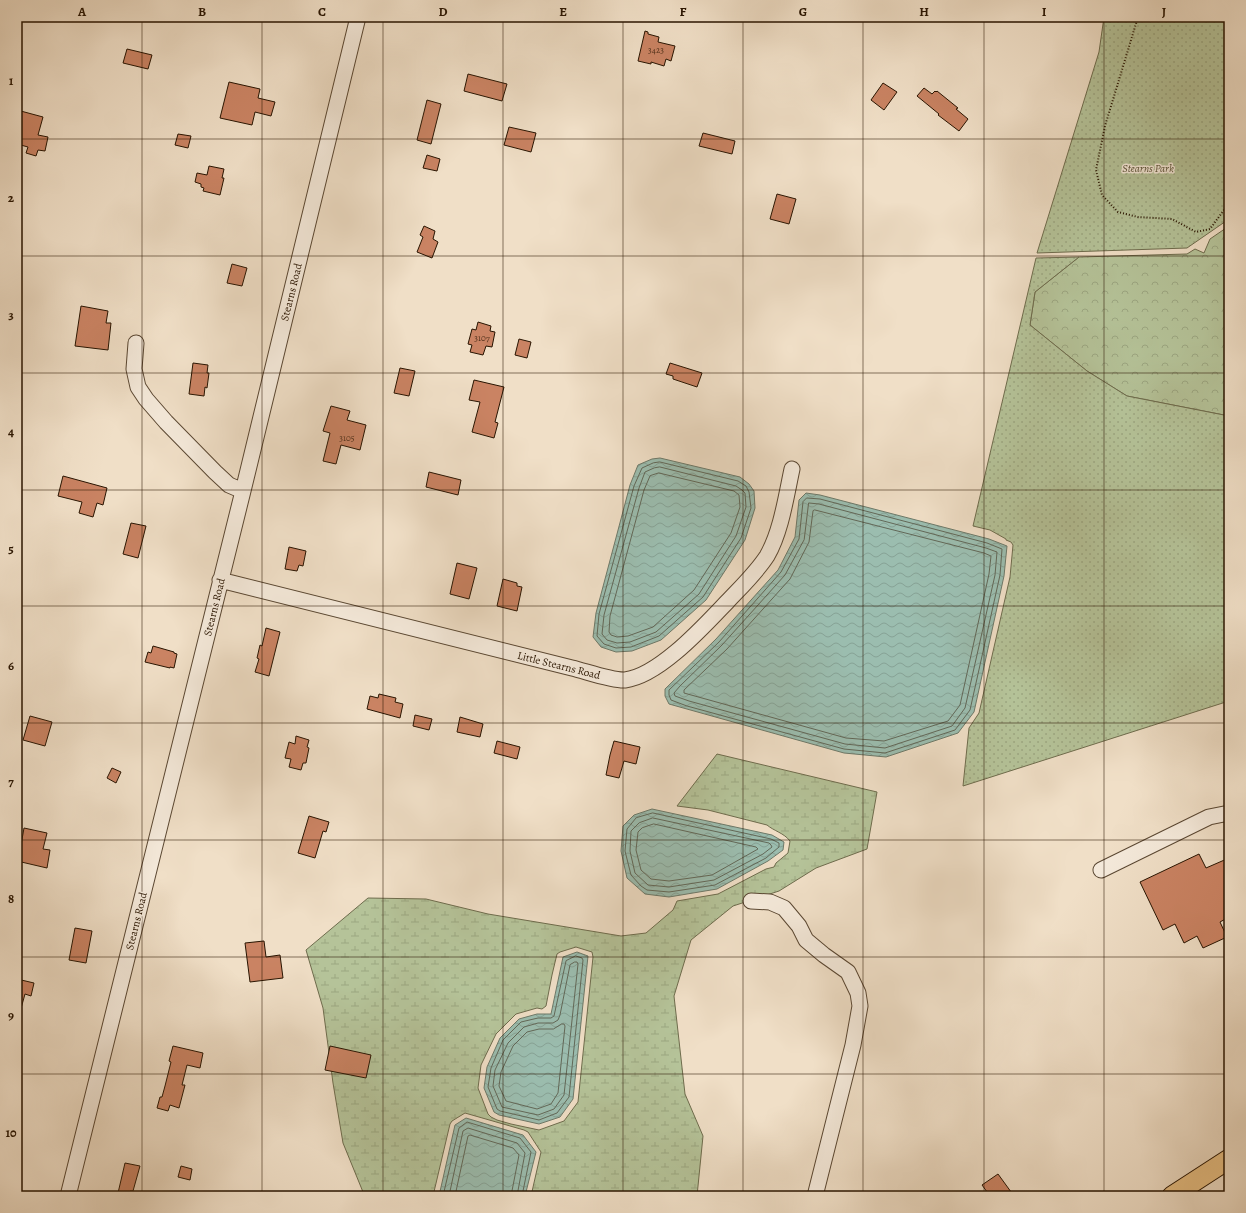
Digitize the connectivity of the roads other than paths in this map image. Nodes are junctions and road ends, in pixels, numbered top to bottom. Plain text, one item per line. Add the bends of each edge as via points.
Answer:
1 (358, 17) edge
2 (136, 343) dead end
3 (792, 469) dead end
4 (243, 491) junction
5 (220, 580) junction
6 (1229, 813) edge
7 (1101, 870) dead end
8 (751, 901) dead end
9 (1229, 1159) edge
10 (68, 1196) edge
11 (815, 1196) edge
12 (1172, 1196) edge

1 - 4 street, Stearns Road
2 - 4 street via 134,369 138,387 146,399 215,472 229,484
3 - 5 street, Little Stearns Road via 773,543 753,575 702,629 670,657 646,672 625,680
4 - 5 street, Stearns Road
5 - 10 street, Stearns Road
6 - 7 street via 1209,816
8 - 11 street via 770,902 784,908 799,926 806,940 848,972 858,993 860,1006 853,1045
9 - 12 main road

